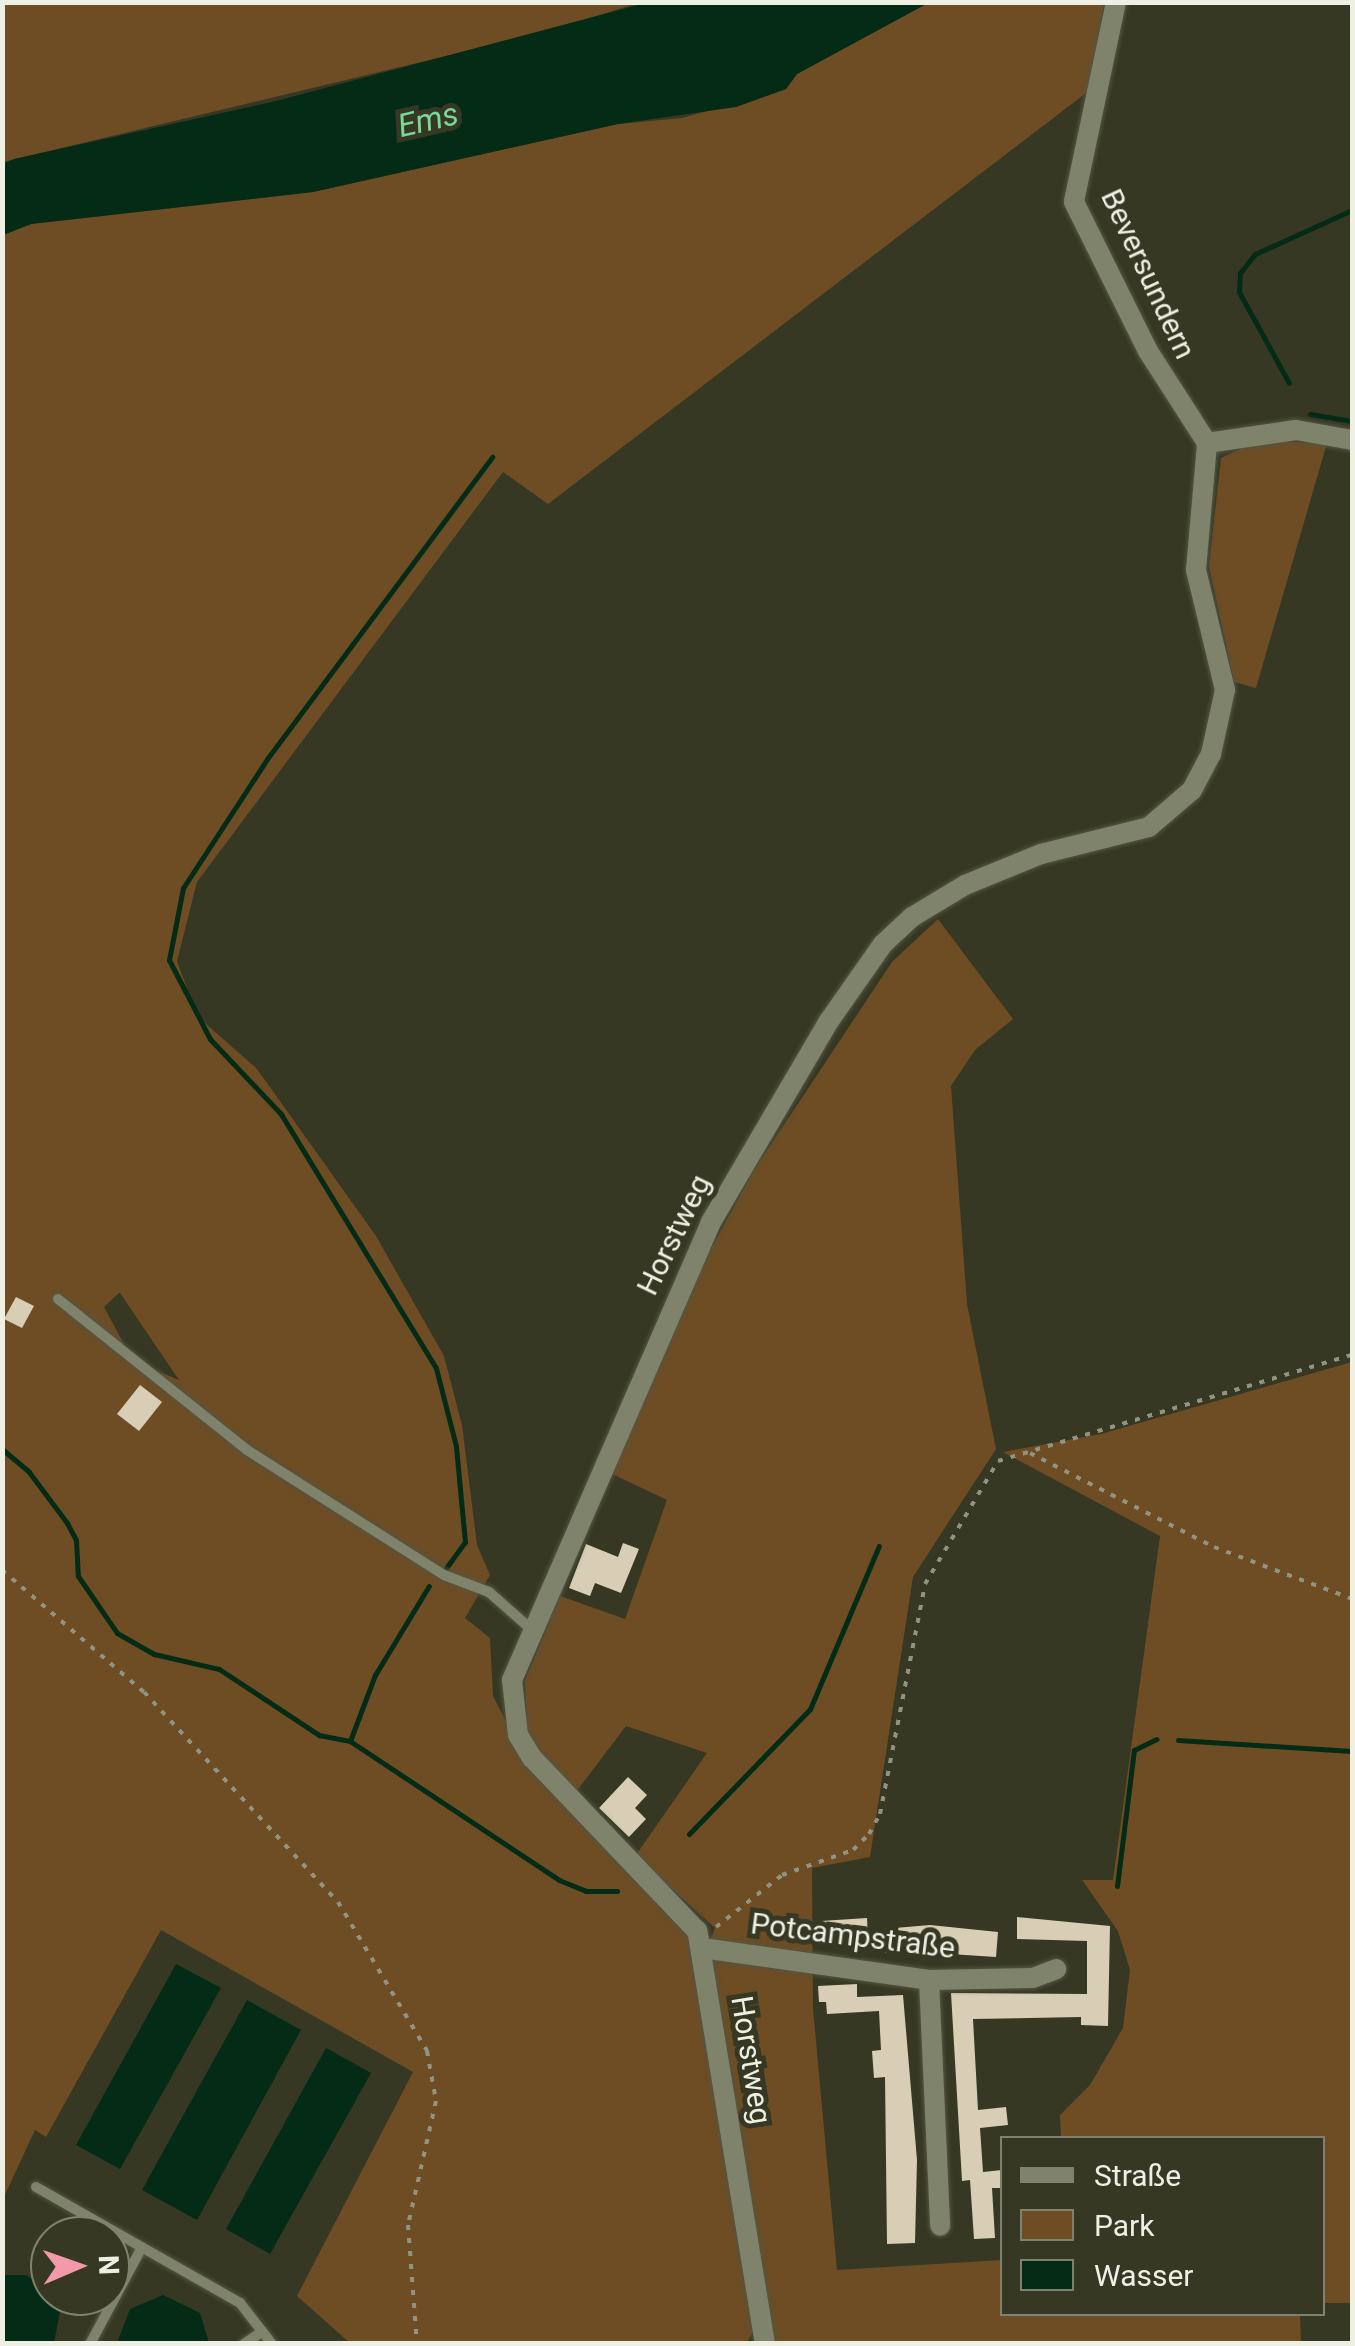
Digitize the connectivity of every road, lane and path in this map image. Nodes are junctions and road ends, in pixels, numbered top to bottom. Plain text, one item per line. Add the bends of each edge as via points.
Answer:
1 (1116, 2) edge
2 (1352, 440) edge
3 (1207, 444) junction
4 (58, 1299) dead end
5 (1352, 1355) edge
6 (1028, 1452) junction
7 (2, 1570) edge
8 (1352, 1599) edge
9 (532, 1630) junction
10 (702, 1948) junction
11 (1056, 1969) dead end
12 (928, 1980) junction
13 (36, 2187) dead end
14 (940, 2226) dead end
15 (141, 2250) junction
16 (262, 2332) junction
17 (90, 2344) edge
18 (244, 2344) edge
19 (272, 2344) edge
20 (418, 2344) edge
21 (765, 2344) edge

1 - 3 street, Beversundern via 1074,202 1148,351
2 - 3 street via 1296,430
3 - 9 street, Horstweg via 1196,570 1225,690 1212,754 1192,790 1149,827 1041,854 966,885 912,917 883,944 829,1021 711,1222
4 - 9 lane via 247,1450 444,1576 489,1592
5 - 6 path
6 - 8 path via 1214,1547
6 - 10 path via 998,1461 925,1584 880,1814 869,1834 852,1850 782,1875 724,1916
7 - 20 path via 144,1692 338,1902 426,2051 436,2100 413,2192 407,2254
9 - 10 street, Horstweg via 512,1680 518,1735 566,1800 676,1903
10 - 12 street, Potcampstraße
10 - 21 street, Horstweg
11 - 12 street, Potcampstraße via 1033,1978
12 - 14 street
13 - 15 lane
15 - 16 lane via 240,2304
15 - 17 lane
16 - 18 lane
16 - 19 lane

